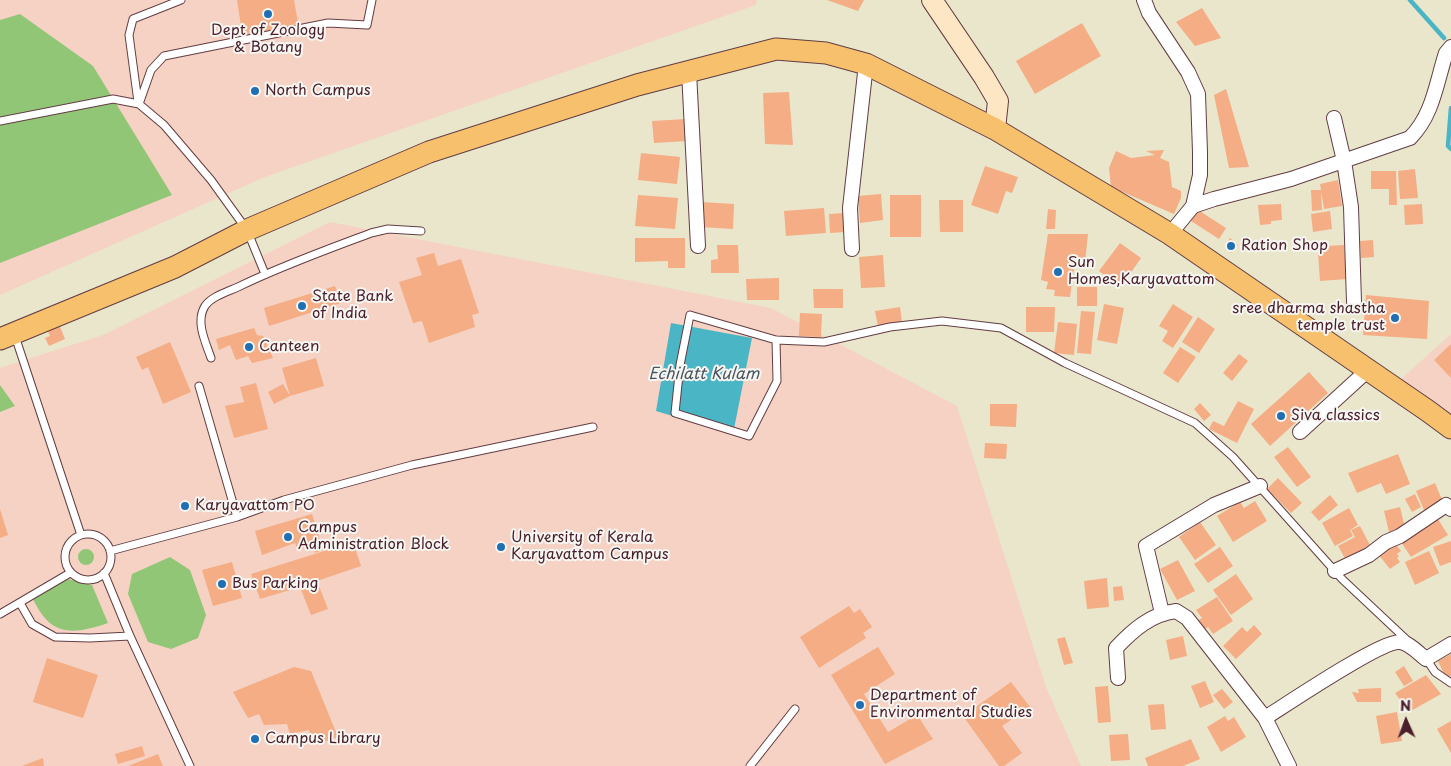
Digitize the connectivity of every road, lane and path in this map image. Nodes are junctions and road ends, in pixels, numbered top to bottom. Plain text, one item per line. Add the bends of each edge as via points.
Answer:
1 (182, 0) edge
2 (372, 0) edge
3 (932, 0) edge
4 (1144, 0) edge
5 (1451, 47) edge
6 (866, 64) junction
7 (688, 72) junction
8 (139, 104) junction
9 (1334, 118) dead end
10 (0, 121) edge
11 (994, 129) junction
12 (1344, 161) junction
13 (1193, 206) junction
14 (247, 230) junction
15 (421, 231) dead end
16 (1170, 234) junction
17 (698, 246) dead end
18 (852, 249) dead end
19 (265, 274) junction
20 (1354, 302) dead end
21 (7, 336) edge
22 (776, 340) junction
23 (211, 358) dead end
24 (1368, 370) junction
25 (200, 386) dead end
26 (592, 427) dead end
27 (1451, 428) edge
28 (1300, 432) dead end
29 (1260, 486) junction
30 (1451, 509) edge
31 (237, 517) junction
32 (81, 535) junction
33 (110, 551) junction
34 (1335, 571) junction
35 (70, 573) junction
36 (104, 573) junction
37 (20, 603) junction
38 (1162, 613) junction
39 (0, 614) edge
40 (130, 636) junction
41 (1451, 644) edge
42 (1426, 659) junction
43 (1118, 678) dead end
44 (1451, 683) edge
45 (795, 709) dead end
46 (1265, 718) junction
47 (190, 766) edge
48 (750, 766) edge
49 (1289, 766) edge

1 - 8 lane via 133,19 129,35
2 - 8 lane via 367,25 328,23 164,56 151,70
3 - 11 main road via 998,101
4 - 13 street via 1198,94 1200,176
5 - 12 street via 1446,53 1431,107 1420,128 1410,138
6 - 7 main road via 826,53 776,49
6 - 11 main road
6 - 18 street via 850,208
7 - 14 main road via 637,85 429,152
7 - 17 street
8 - 10 lane via 113,99
8 - 14 lane via 164,125 211,180
9 - 12 street
11 - 16 main road
12 - 13 street
12 - 20 street via 1351,207
13 - 16 street
14 - 19 lane
14 - 21 main road via 175,267
15 - 19 lane via 388,229 371,233
16 - 24 main road
19 - 23 lane via 214,298 205,306 201,316 202,328
21 - 32 lane
22 - 22 lane via 777,381 748,436 675,412 690,316
22 - 29 lane via 824,342 890,327 942,321 1001,328 1065,363 1195,422
24 - 27 main road
24 - 28 street
25 - 31 lane
26 - 31 lane via 412,465 284,500
29 - 34 lane
29 - 38 street via 1214,505 1146,546
30 - 34 street via 1446,505 1369,555
31 - 33 lane
32 - 33 lane via 96,535
32 - 35 lane via 74,538 65,551 64,559
33 - 36 lane via 109,567
34 - 42 lane
35 - 36 lane via 83,580 98,578
35 - 37 lane
36 - 40 lane
37 - 39 lane
37 - 40 lane via 32,624 55,637
38 - 43 street via 1130,633 1116,648
38 - 46 street via 1176,611 1187,618
40 - 47 lane
41 - 42 street
42 - 44 lane via 1435,672
42 - 46 street via 1404,644 1391,644 1352,664
45 - 48 lane
46 - 49 street

